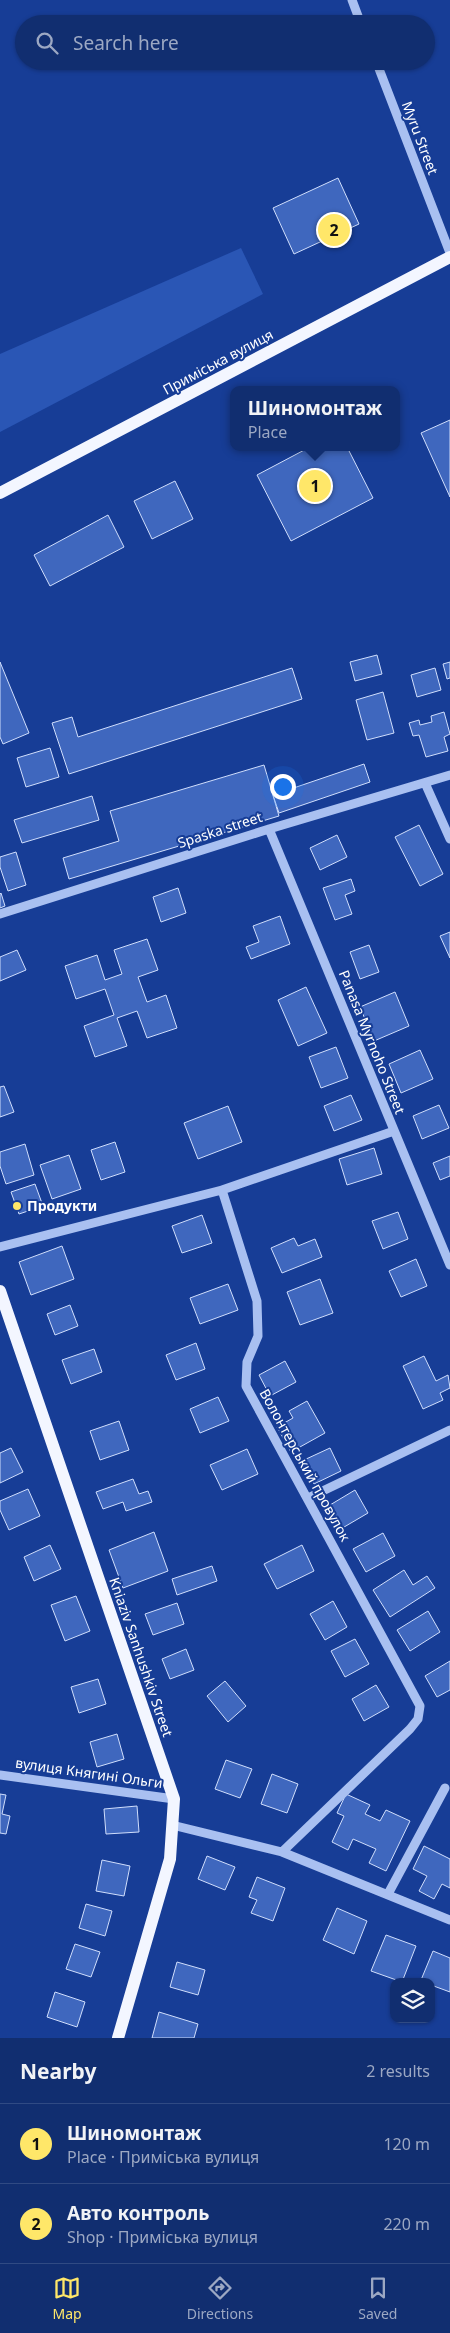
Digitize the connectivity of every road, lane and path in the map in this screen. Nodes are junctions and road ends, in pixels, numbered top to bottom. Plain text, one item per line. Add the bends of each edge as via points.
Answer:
1 (352, 0) edge
2 (358, 15) edge
3 (379, 70) edge
4 (450, 255) edge
5 (0, 494) edge
6 (450, 775) edge
7 (425, 783) junction
8 (269, 829) junction
9 (450, 839) edge
10 (0, 914) edge
11 (394, 1131) junction
12 (222, 1190) junction
13 (0, 1246) edge
14 (450, 1265) edge
15 (0, 1291) edge
16 (450, 1430) edge
17 (308, 1498) junction
18 (0, 1775) edge
19 (445, 1788) dead end
20 (174, 1799) junction
21 (172, 1826) junction
22 (282, 1852) junction
23 (388, 1894) junction
24 (450, 1920) edge
25 (118, 2038) edge

1 - 2 street
3 - 4 street, Myru Street
4 - 5 main road, Приміська вулиця
6 - 7 street, Spaska street
7 - 8 street, Spaska street
7 - 9 street
8 - 10 street, Spaska street
8 - 11 street, Panasa Myrnoho Street
11 - 12 street
11 - 14 street, Panasa Myrnoho Street
12 - 13 street
12 - 17 street, Волонтерський провулок via 257,1301 258,1336 247,1362 246,1386
15 - 20 main road, Kniaziv Sanhushkiv Street
16 - 17 street
17 - 22 street, Волонтерський провулок via 420,1706 418,1719 410,1729
18 - 20 street, вулиця Княгині Ольги
19 - 23 street
20 - 21 main road, Kniaziv Sanhushkiv Street
21 - 22 street
21 - 25 main road, Kniaziv Sanhushkiv Street via 170,1859
22 - 23 street
23 - 24 street

